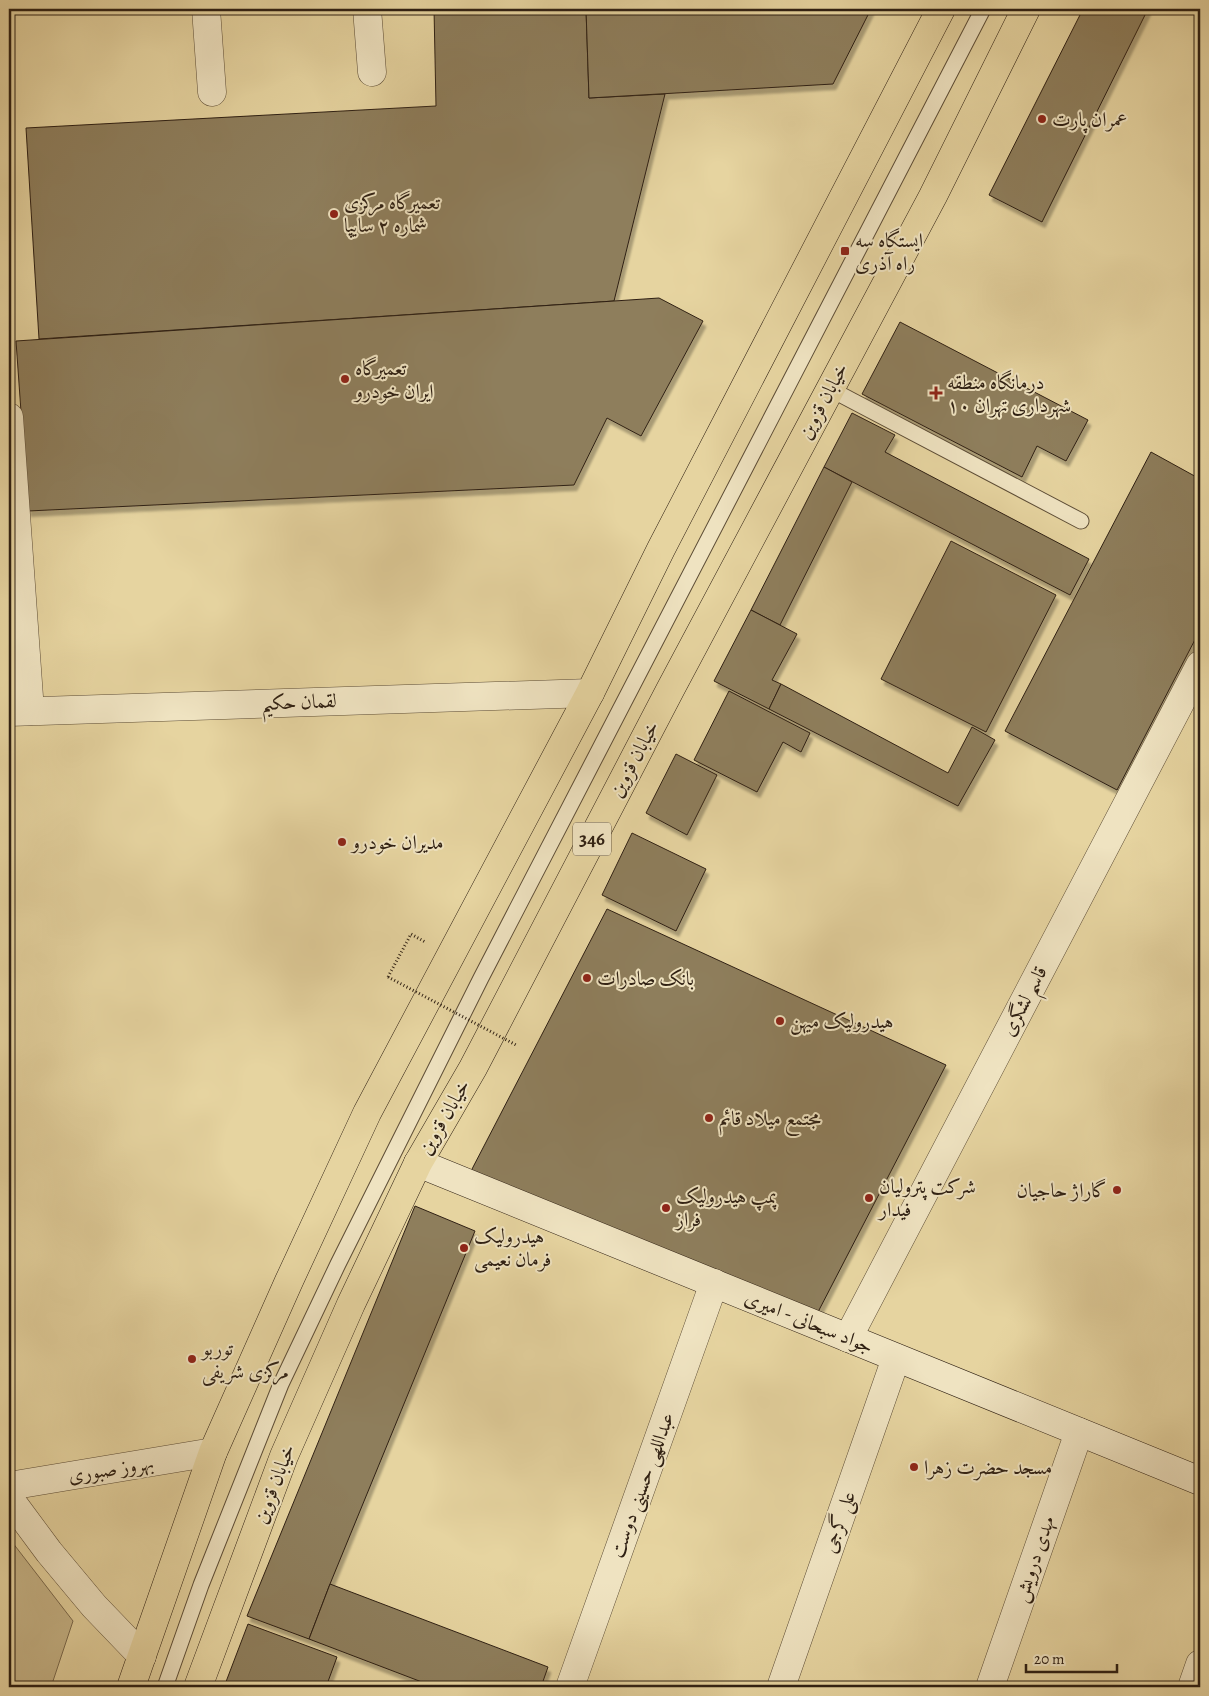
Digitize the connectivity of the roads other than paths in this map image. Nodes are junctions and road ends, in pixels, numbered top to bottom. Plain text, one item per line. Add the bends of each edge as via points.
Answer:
1 (206, 9) edge
2 (367, 9) edge
3 (941, 9) edge
4 (982, 9) edge
5 (1026, 9) edge
6 (372, 72) dead end
7 (212, 92) dead end
8 (830, 389) junction
9 (9, 417) edge
10 (1081, 520) dead end
11 (1200, 665) edge
12 (590, 693) junction
13 (19, 712) edge
14 (418, 1163) junction
15 (714, 1284) junction
16 (848, 1338) junction
17 (896, 1358) junction
18 (1079, 1432) junction
19 (213, 1452) junction
20 (1200, 1481) edge
21 (9, 1486) edge
22 (9, 1498) edge
23 (142, 1656) junction
24 (1200, 1664) edge
25 (131, 1687) edge
26 (165, 1687) edge
27 (198, 1687) edge
28 (570, 1687) edge
29 (781, 1687) edge
30 (990, 1687) edge
31 (1192, 1687) edge

1 - 7 street
2 - 6 street
3 - 12 main road via 661,548
4 - 26 lane via 486,969 338,1264 281,1384 201,1585
5 - 8 main road, خیابان قزوین / 346 via 933,196
8 - 10 lane
8 - 14 main road, خیابان قزوین / 346 via 473,1068
9 - 13 street
11 - 16 street, قاسم لشگری
12 - 13 street, لقمان حکیم
12 - 19 main road via 367,1113
14 - 15 street, جواد سبحانی - امیری
14 - 27 main road, خیابان قزوین / 346 via 284,1456
15 - 16 street, جواد سبحانی - امیری
15 - 28 street, عبداللهی حسینی دوست
16 - 17 street, جواد سبحانی - امیری
17 - 18 street, جواد سبحانی - امیری
17 - 29 street, علی گرجی
18 - 20 street, جواد سبحانی - امیری
18 - 30 street, مهدی درویش
19 - 21 street, بهروز صبوری
19 - 23 main road
22 - 23 street via 82,1593
23 - 25 main road
24 - 31 street

